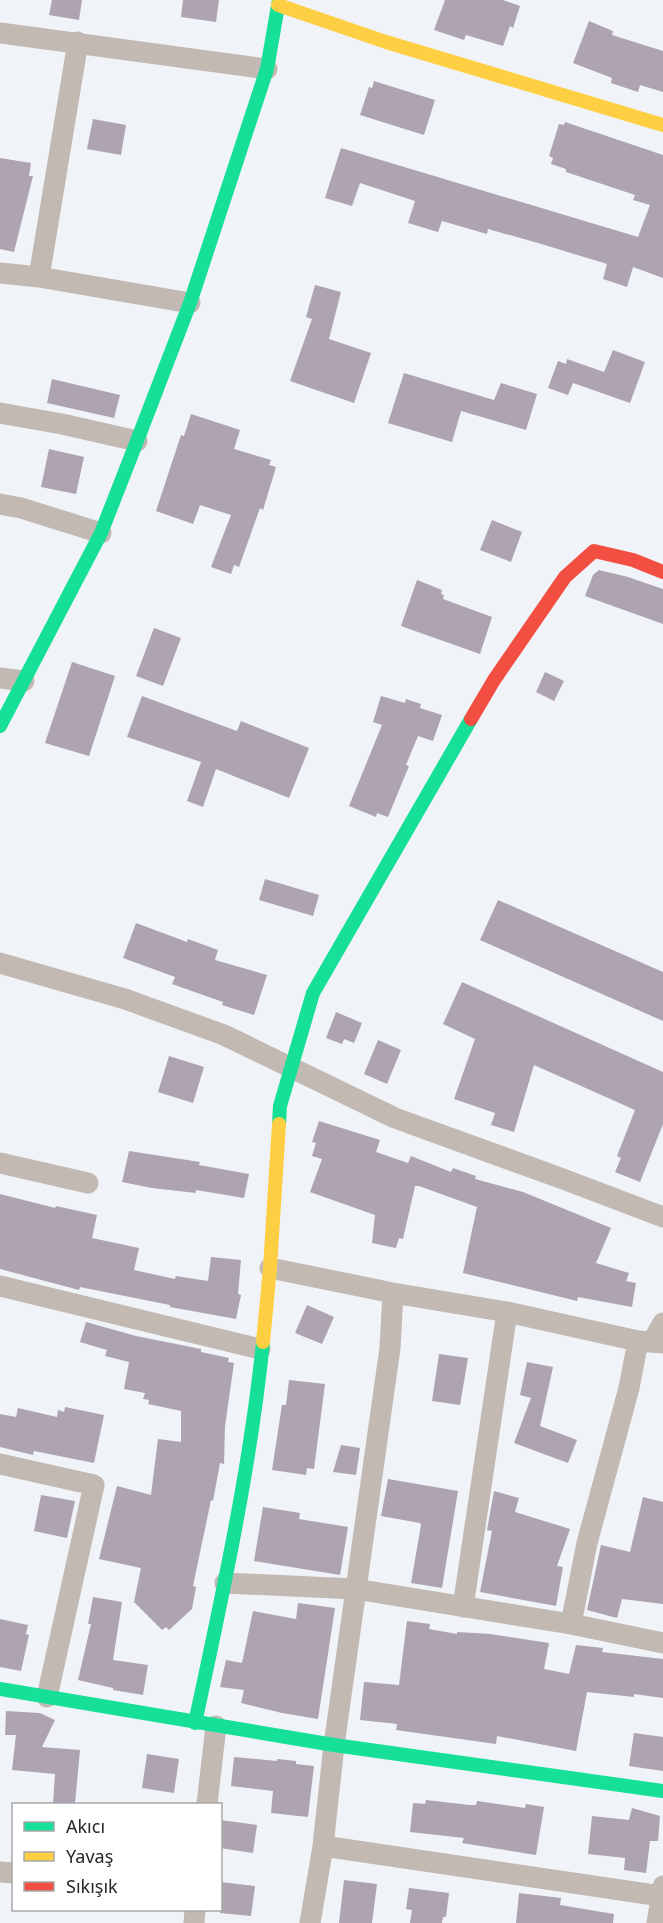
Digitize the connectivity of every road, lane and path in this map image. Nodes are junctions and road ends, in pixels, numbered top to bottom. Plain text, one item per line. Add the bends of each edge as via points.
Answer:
1 (279, 3) edge
2 (0, 33) edge
3 (78, 42) junction
4 (267, 69) junction
5 (663, 125) edge
6 (0, 273) edge
7 (39, 277) junction
8 (189, 303) junction
9 (0, 413) edge
10 (137, 441) junction
11 (0, 504) edge
12 (101, 533) junction
13 (663, 572) edge
14 (0, 678) edge
15 (24, 681) junction
16 (0, 726) edge
17 (0, 963) edge
18 (292, 1068) junction
19 (0, 1163) edge
20 (88, 1183) dead end
21 (663, 1217) edge
22 (270, 1268) junction
23 (0, 1286) edge
24 (393, 1293) junction
25 (507, 1312) junction
26 (663, 1323) edge
27 (651, 1342) edge
28 (261, 1349) junction
29 (0, 1464) edge
30 (225, 1583) junction
31 (355, 1589) junction
32 (463, 1606) junction
33 (571, 1624) junction
34 (663, 1643) edge
35 (0, 1689) edge
36 (47, 1697) junction
37 (195, 1723) junction
38 (216, 1726) junction
39 (334, 1745) junction
40 (663, 1791) edge
41 (207, 1803) edge
42 (323, 1846) junction
43 (662, 1891) edge
44 (310, 1923) edge
45 (657, 1923) edge

1 - 4 street
1 - 5 street via 386,42
2 - 3 street
3 - 4 street
3 - 7 street
4 - 8 street
6 - 7 street
7 - 8 street
8 - 10 street
9 - 10 street
10 - 12 street
11 - 12 street
12 - 15 street
13 - 18 street via 594,551 565,577 494,680 313,993
14 - 15 street
15 - 16 street
17 - 18 street via 125,999 213,1030
18 - 21 street via 395,1118
18 - 22 street via 280,1106
19 - 20 street
22 - 24 street
22 - 28 street
23 - 28 street
24 - 25 street
24 - 31 street via 390,1348
25 - 27 street
25 - 32 street
26 - 27 street
27 - 33 street via 629,1388 587,1543
28 - 30 street
29 - 36 street via 94,1485
30 - 31 street
30 - 37 street
31 - 32 street
31 - 39 street
32 - 33 street
33 - 34 street
35 - 36 street
36 - 37 street
37 - 38 street
38 - 39 street
38 - 41 street
39 - 40 street
39 - 42 street
42 - 43 street
42 - 44 street
43 - 45 street

